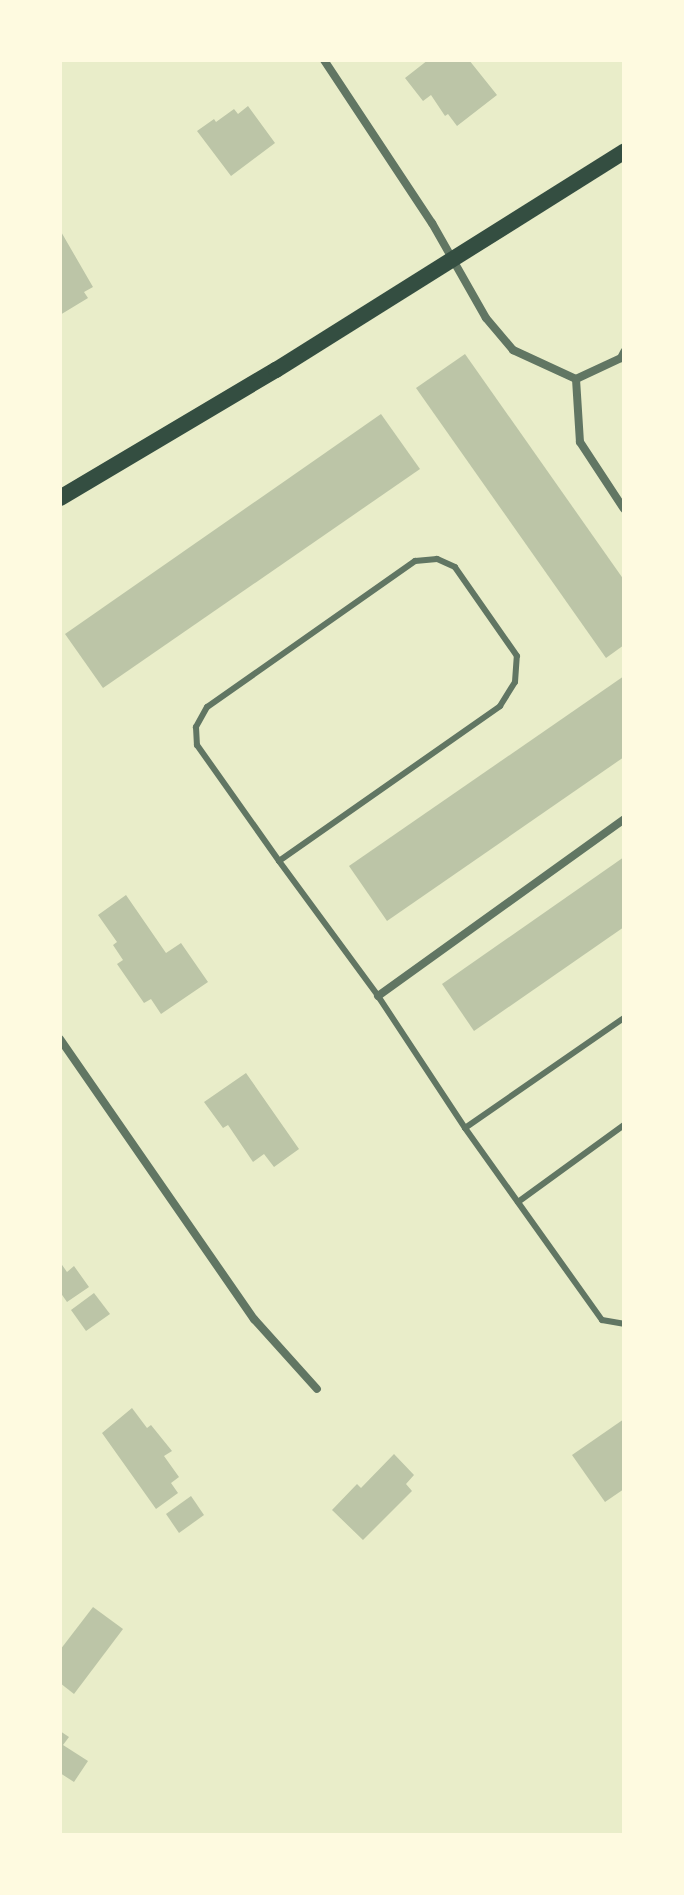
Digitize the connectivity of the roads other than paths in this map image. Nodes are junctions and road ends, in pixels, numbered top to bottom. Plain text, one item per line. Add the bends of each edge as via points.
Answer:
1 (324, 60) edge
2 (624, 152) edge
3 (453, 258) junction
4 (624, 352) edge
5 (576, 379) junction
6 (60, 498) edge
7 (624, 509) edge
8 (624, 819) edge
9 (279, 861) junction
10 (378, 996) junction
11 (624, 1018) edge
12 (60, 1039) edge
13 (624, 1125) edge
14 (465, 1128) junction
15 (518, 1202) junction
16 (624, 1324) edge
17 (317, 1389) dead end

1 - 3 street
2 - 3 main road
3 - 5 street via 486,318 513,350
3 - 6 main road
4 - 5 street
5 - 7 street via 580,442
8 - 10 street
9 - 9 lane via 197,745 196,727 207,707 415,561 437,559 455,567 517,656 515,682 500,706
9 - 10 lane
10 - 14 lane
11 - 14 lane
12 - 17 street via 254,1319
13 - 15 lane
14 - 15 lane
15 - 16 lane via 602,1320

